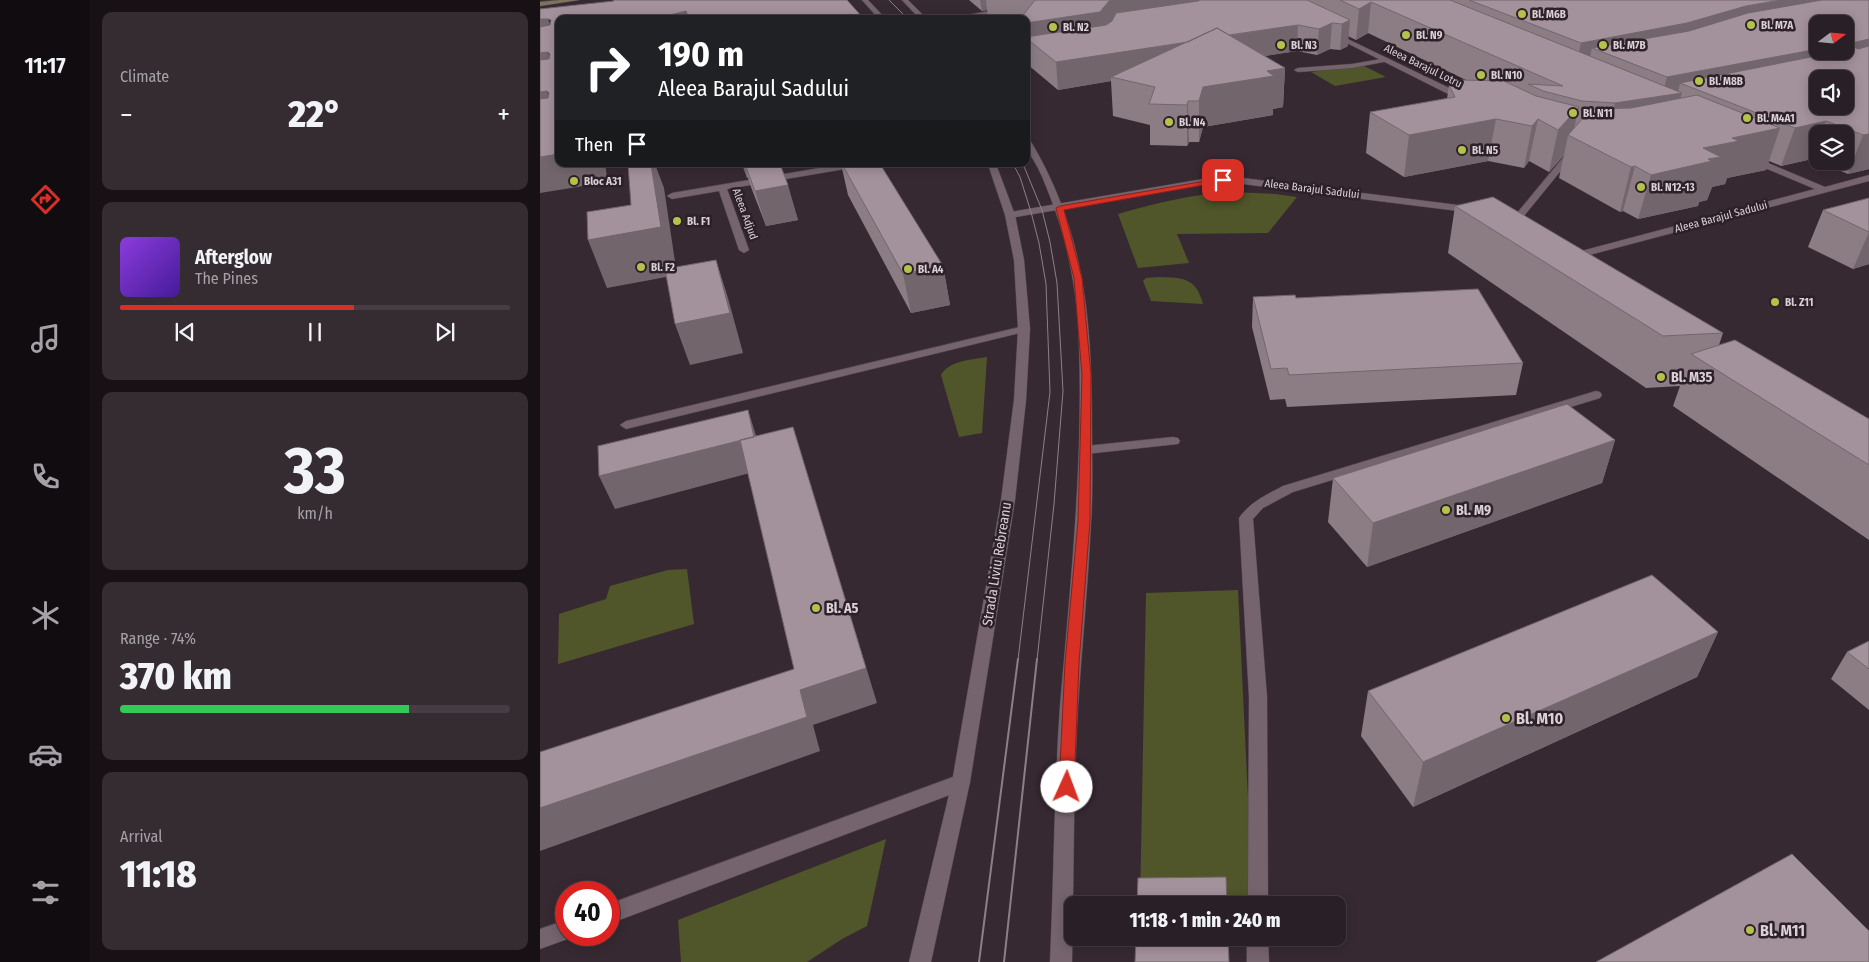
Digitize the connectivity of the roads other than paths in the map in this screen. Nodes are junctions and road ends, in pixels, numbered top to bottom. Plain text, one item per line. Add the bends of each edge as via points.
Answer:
1 (576, 0) edge
2 (865, 0) edge
3 (905, 0) edge
4 (540, 4) edge
5 (1008, 9) dead end
6 (879, 15) edge
7 (920, 15) edge
8 (973, 15) edge
9 (1326, 30) edge
10 (1387, 60) junction
11 (1298, 70) dead end
12 (1476, 105) edge
13 (1576, 146) edge
14 (1030, 147) edge
15 (1746, 156) edge
16 (819, 167) edge
17 (993, 167) edge
18 (1869, 178) edge
19 (722, 188) junction
20 (1824, 190) junction
21 (672, 196) dead end
22 (1060, 208) junction
23 (1486, 212) edge
24 (1010, 215) junction
25 (1516, 221) edge
26 (744, 250) dead end
27 (1591, 266) edge
28 (1024, 329) junction
29 (1596, 395) dead end
30 (626, 425) dead end
31 (1173, 441) dead end
32 (1086, 450) junction
33 (961, 782) junction
34 (1258, 896) edge
35 (620, 910) edge
36 (555, 934) edge
37 (540, 939) edge
38 (1258, 946) edge
39 (920, 962) edge
40 (1061, 962) edge
41 (1258, 962) edge

1 - 4 main road
2 - 6 street
3 - 7 street
5 - 8 street
9 - 10 street, Aleea Barajul Lotru
10 - 11 street
10 - 12 street, Aleea Barajul Lotru
13 - 25 street
14 - 22 street
15 - 20 street
16 - 19 street, Aleea Adjud
17 - 24 street, Strada Liviu Rebreanu
18 - 20 street, Aleea Barajul Sadului
19 - 21 street, Aleea Adjud
19 - 26 street, Aleea Adjud
20 - 27 street, Aleea Barajul Sadului via 1570,253
22 - 23 street, Aleea Barajul Sadului via 1209,181 1235,180
22 - 24 street, Aleea Barajul Sadului
22 - 32 street via 1072,251 1082,311
24 - 28 street, Strada Liviu Rebreanu via 1020,269
28 - 30 street
28 - 33 street, Strada Liviu Rebreanu via 1020,400 1008,500
29 - 34 street via 1288,490 1258,505 1246,518 1258,697
31 - 32 street
32 - 40 street via 1084,521 1069,709
33 - 35 street
33 - 39 street, Strada Liviu Rebreanu
36 - 37 street
38 - 41 street

